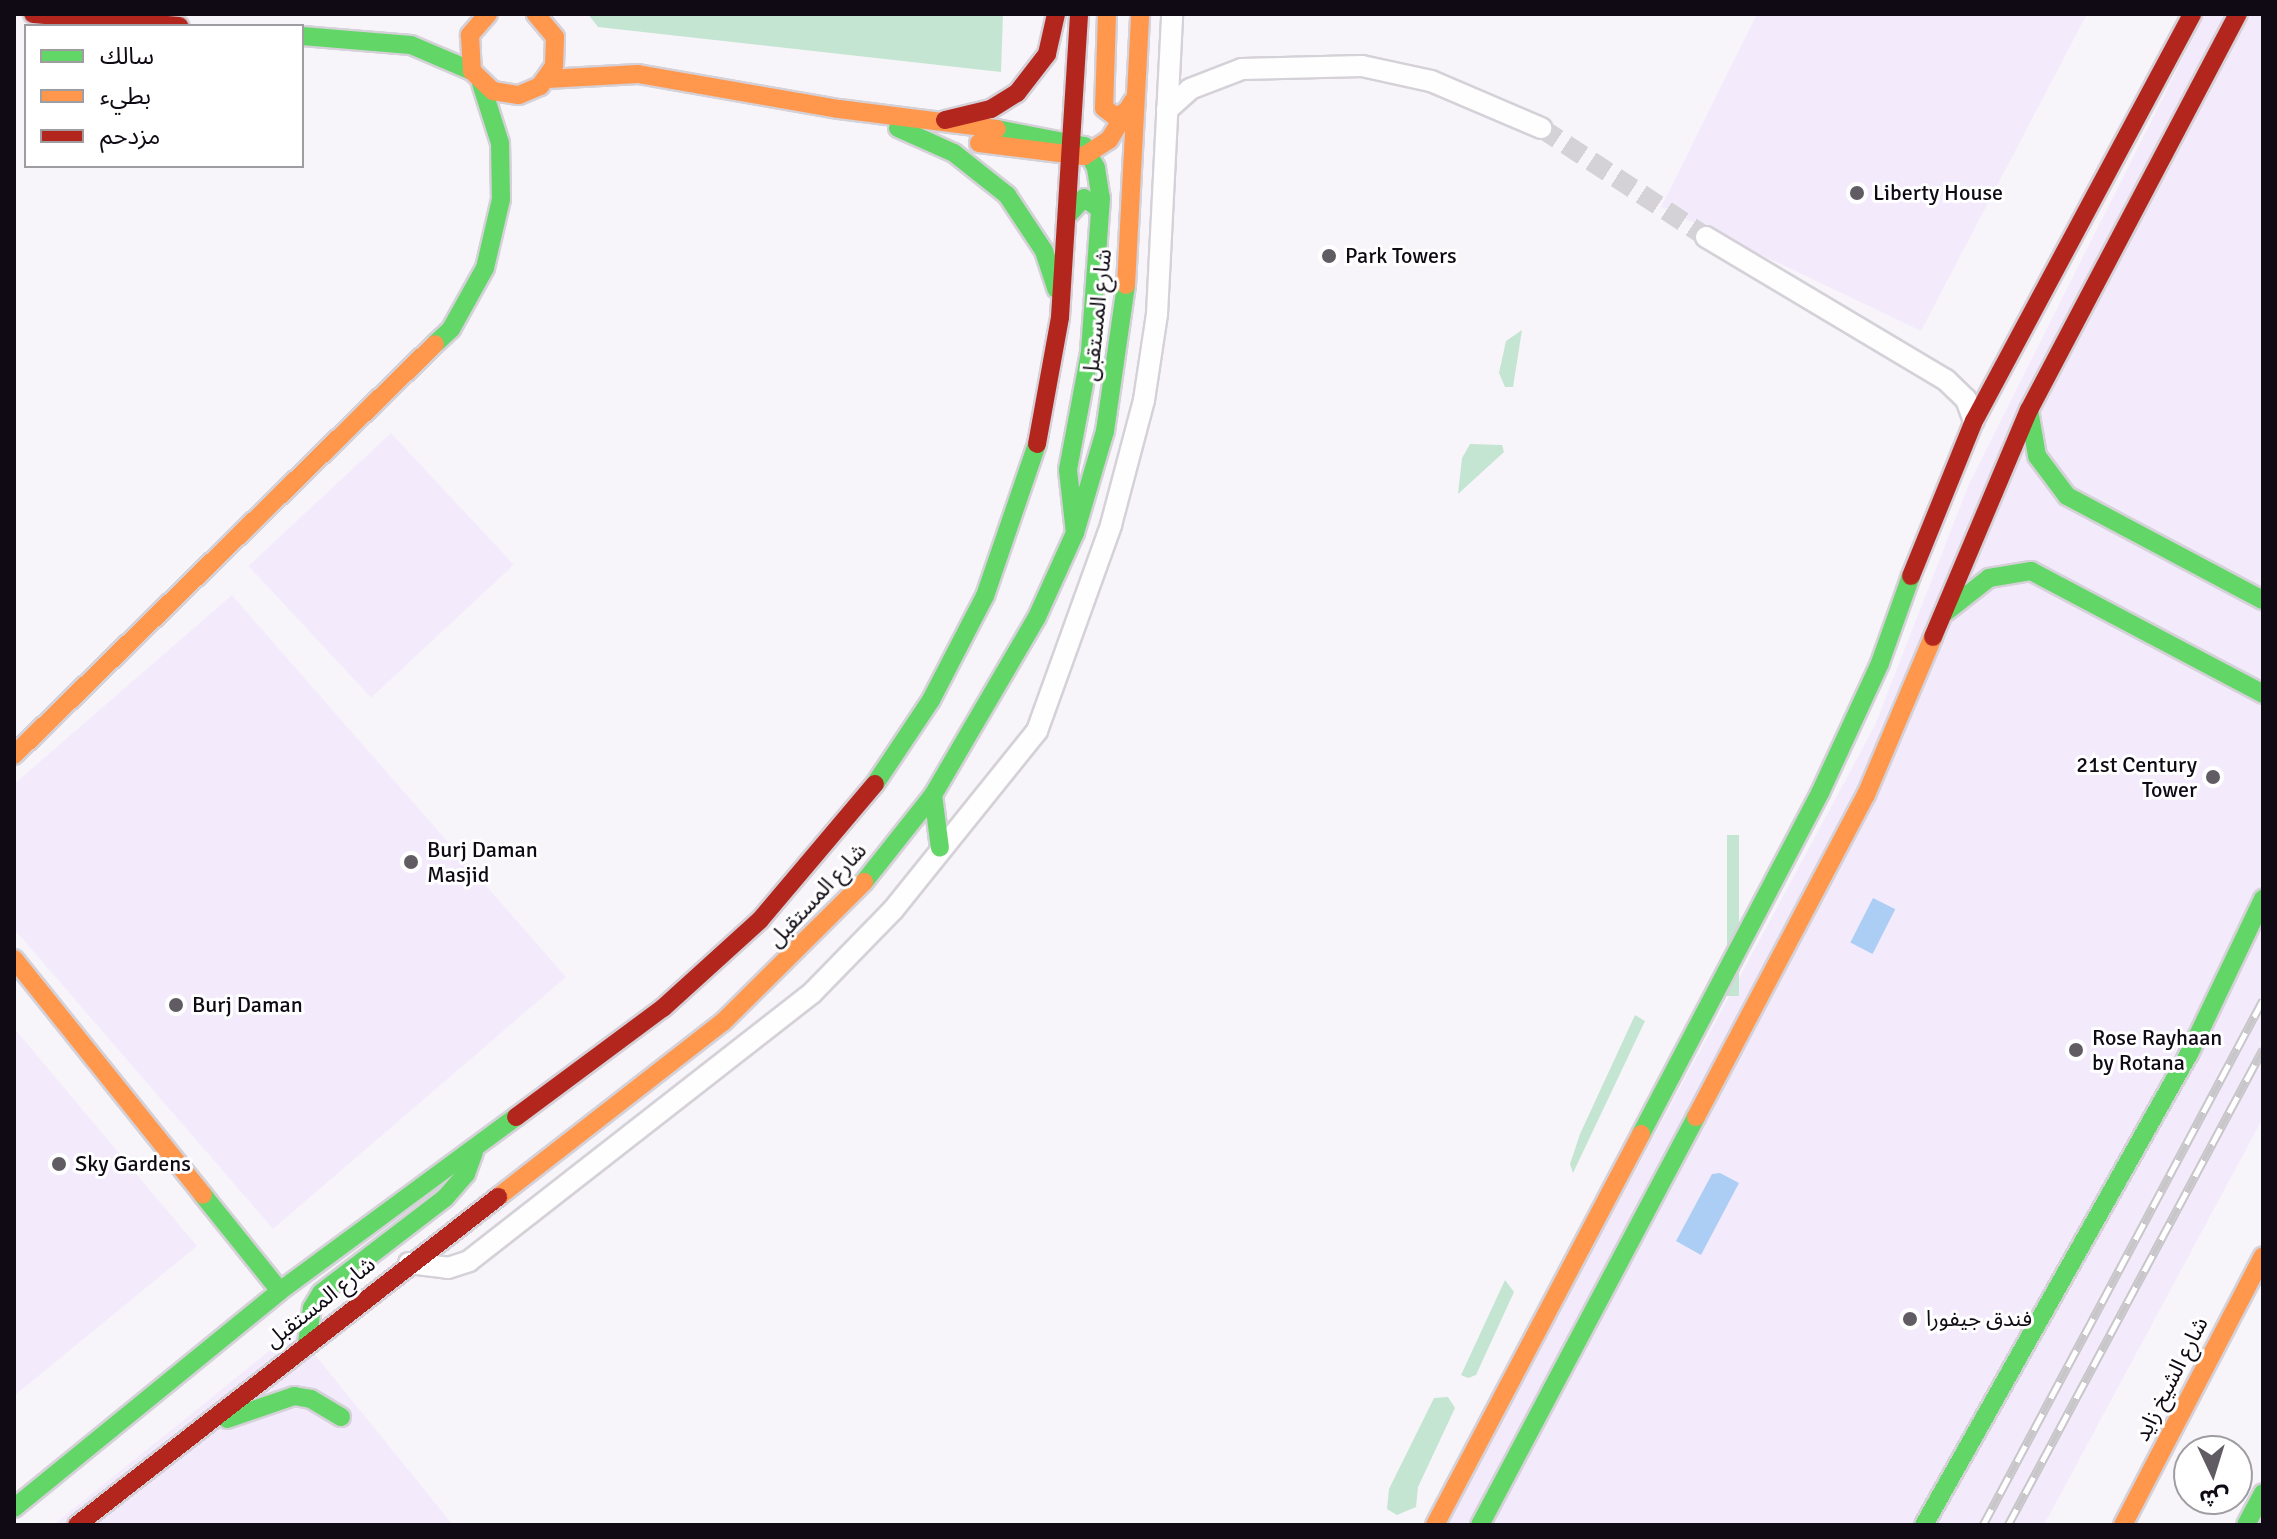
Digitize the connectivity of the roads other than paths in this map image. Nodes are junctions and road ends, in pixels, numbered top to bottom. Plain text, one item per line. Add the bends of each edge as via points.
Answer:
1 (33, 14) edge
2 (1056, 14) edge
3 (1079, 14) edge
4 (1107, 14) edge
5 (1140, 14) edge
6 (1172, 14) edge
7 (2192, 14) edge
8 (2238, 14) edge
9 (539, 15) edge
10 (483, 17) edge
11 (123, 18) edge
12 (166, 24) edge
13 (304, 36) edge
14 (555, 37) junction
15 (411, 45) junction
16 (638, 74) junction
17 (477, 77) junction
18 (547, 79) junction
19 (532, 91) junction
20 (1137, 91) junction
21 (839, 109) junction
22 (1128, 110) junction
23 (1167, 110) junction
24 (945, 120) junction
25 (898, 128) junction
26 (1541, 128) tunnel mouth
27 (1079, 151) junction
28 (503, 164) junction
29 (1100, 209) junction
30 (1068, 215) junction
31 (1706, 237) tunnel mouth
32 (1060, 317) junction
33 (2029, 410) junction
34 (1974, 421) junction
35 (1075, 533) junction
36 (2263, 600) edge
37 (1943, 615) junction
38 (2263, 694) edge
39 (14, 755) edge
40 (933, 795) junction
41 (940, 848) junction
42 (2263, 899) edge
43 (14, 959) edge
44 (476, 1145) junction
45 (2263, 1256) edge
46 (409, 1263) junction
47 (280, 1291) junction
48 (307, 1343) junction
49 (341, 1417) dead end
50 (208, 1421) junction
51 (2263, 1493) edge
52 (14, 1508) edge
53 (77, 1525) edge
54 (1435, 1525) edge
55 (1480, 1525) edge
56 (1924, 1525) edge
57 (2123, 1525) edge
58 (2246, 1525) edge

1 - 11 main road
2 - 24 main road via 1047,54 1017,93 991,109
3 - 27 main road, شارع المستقبل
4 - 22 main road via 1104,108 1116,117
5 - 20 main road, شارع المستقبل
6 - 23 street
7 - 34 main road
8 - 33 main road
9 - 14 main road
10 - 15 main road via 448,35
10 - 17 main road via 467,47
11 - 12 main road
13 - 15 main road
14 - 16 main road
14 - 18 main road via 554,66
15 - 17 main road
16 - 18 main road via 593,72
16 - 21 main road
17 - 19 main road via 506,95
17 - 28 main road via 496,123
18 - 19 main road
19 - 28 main road via 515,121
20 - 22 main road
20 - 35 main road, شارع المستقبل via 1123,327 1105,431
21 - 24 main road
21 - 25 main road
22 - 27 main road via 1109,140
23 - 26 street via 1190,89 1242,69 1362,66 1431,81
23 - 41 street via 1153,343 1111,525 1037,731
24 - 27 main road
25 - 27 main road
25 - 32 main road via 954,153 1007,195 1044,251
27 - 29 main road
27 - 30 main road, شارع المستقبل
28 - 39 main road via 485,268 444,339
29 - 30 main road via 1094,200 1084,198
29 - 35 main road via 1091,338 1068,470
30 - 32 main road, شارع المستقبل
31 - 34 street via 1946,380 1966,399
32 - 44 main road, شارع المستقبل via 1041,431 1007,542 959,648 866,797 791,887 699,976
33 - 36 main road via 2037,456 2067,496
33 - 37 main road
34 - 54 main road via 1929,523 1880,663 1832,767
35 - 40 main road, شارع المستقبل via 1017,659
37 - 38 main road via 1989,578 2031,571
37 - 55 main road via 1866,795
40 - 41 main road
40 - 46 main road, شارع المستقبل via 856,892 769,981
41 - 46 street via 893,910 812,993 544,1204 463,1265
42 - 56 main road via 2190,1052
43 - 47 main road
44 - 47 main road, شارع المستقبل
44 - 48 main road via 466,1174 445,1198 321,1293 312,1308
45 - 57 main road, شارع الشيخ زايد
46 - 48 main road, شارع المستقبل
47 - 52 main road, شارع المستقبل
48 - 50 main road, شارع المستقبل
49 - 50 main road via 311,1399 294,1396
50 - 53 main road, شارع المستقبل
51 - 58 main road

